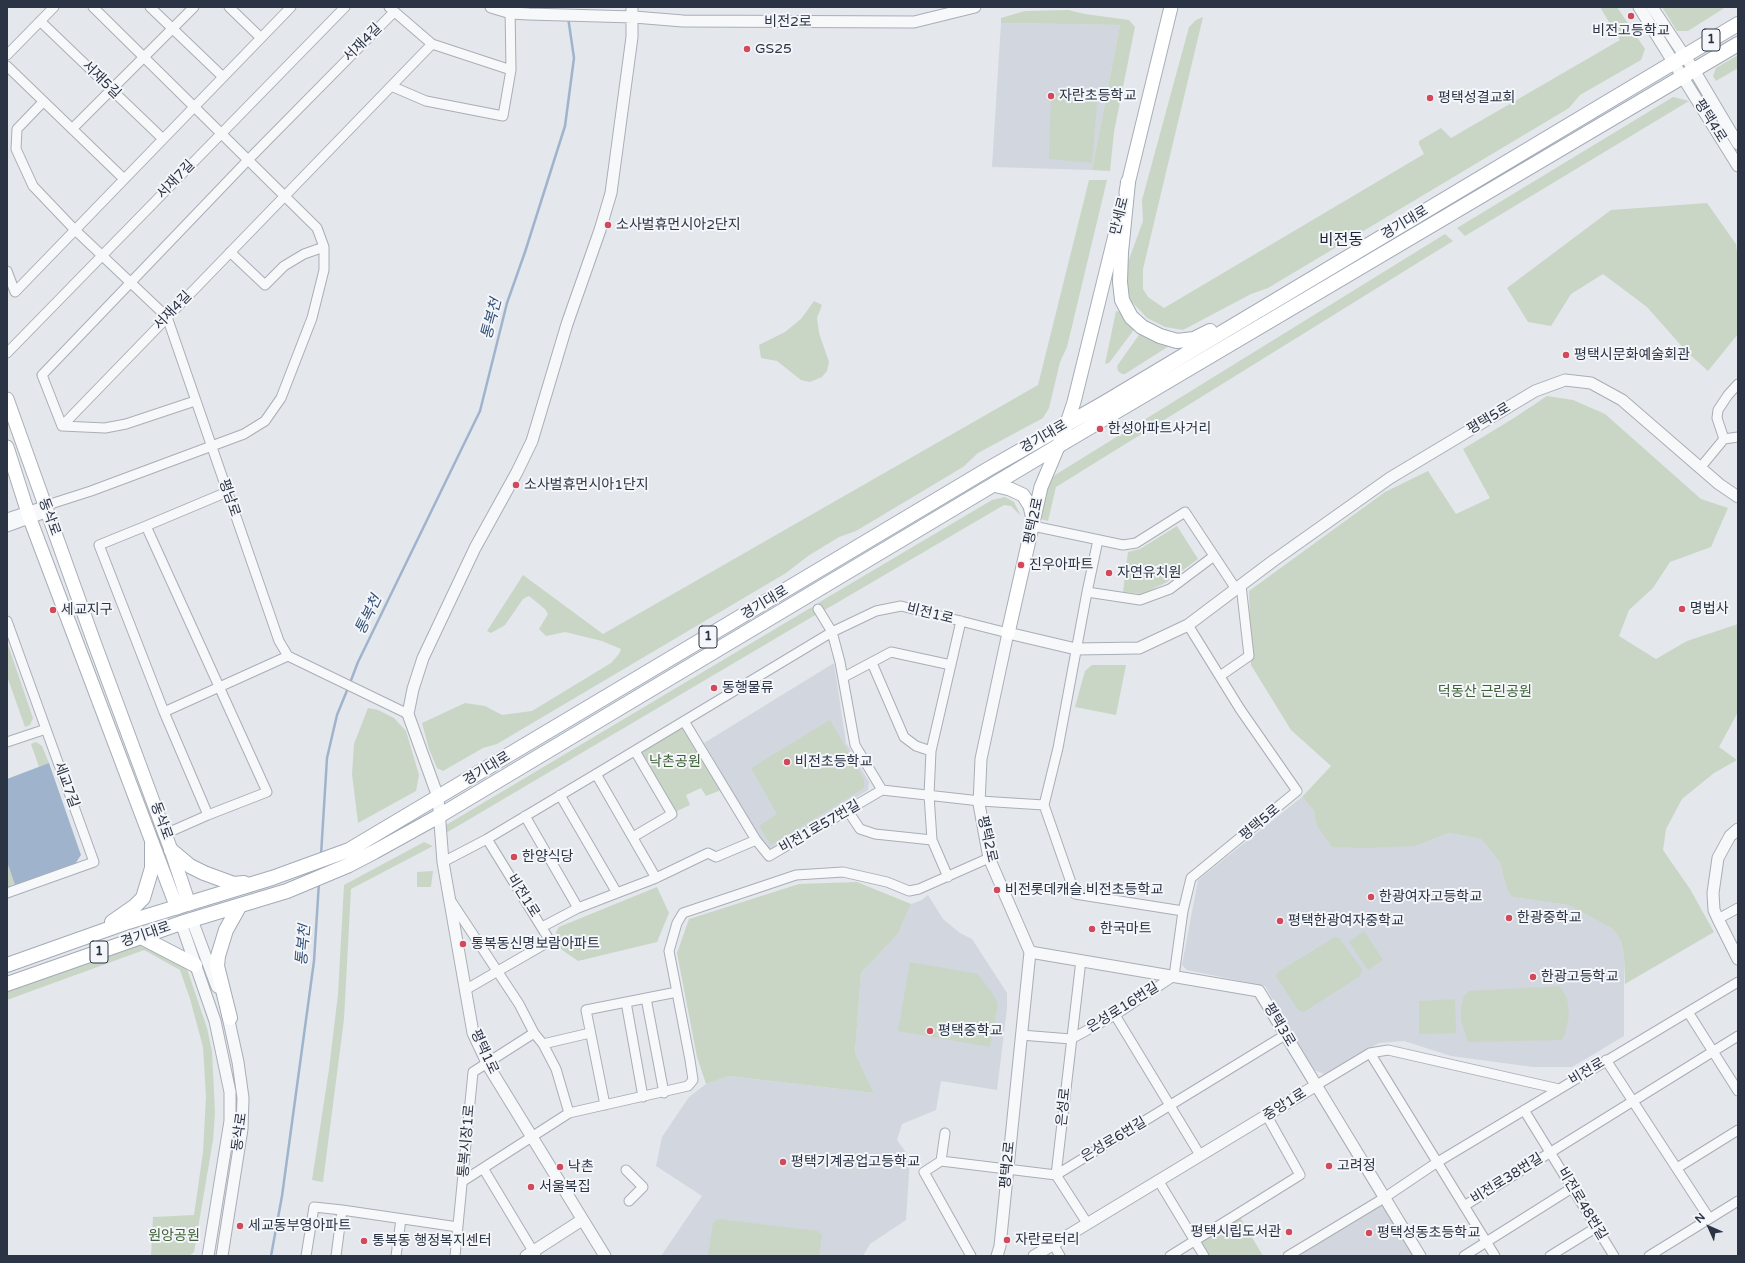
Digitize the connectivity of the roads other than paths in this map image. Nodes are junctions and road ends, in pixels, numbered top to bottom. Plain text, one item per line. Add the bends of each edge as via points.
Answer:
1 (54, 7) edge
2 (93, 7) edge
3 (150, 7) edge
4 (194, 7) edge
5 (228, 7) edge
6 (291, 7) edge
7 (345, 7) edge
8 (491, 7) edge
9 (975, 7) edge
10 (1170, 7) edge
11 (1639, 7) edge
12 (1652, 7) edge
13 (391, 9) edge
14 (511, 10) edge
15 (633, 12) edge
16 (40, 21) junction
17 (1738, 24) edge
18 (173, 28) junction
19 (261, 38) junction
20 (432, 44) junction
21 (1738, 44) edge
22 (7, 55) edge
23 (144, 57) junction
24 (1679, 59) junction
25 (7, 66) edge
26 (511, 70) junction
27 (1688, 73) junction
28 (223, 77) junction
29 (391, 86) junction
30 (111, 90) junction
31 (43, 102) junction
32 (194, 107) junction
33 (72, 129) junction
34 (221, 133) junction
35 (163, 139) junction
36 (1738, 144) edge
37 (248, 160) junction
38 (1738, 166) edge
39 (124, 180) junction
40 (1128, 182) junction
41 (284, 195) junction
42 (74, 229) junction
43 (324, 247) junction
44 (230, 252) junction
45 (102, 257) junction
46 (7, 271) edge
47 (131, 284) junction
48 (1258, 311) junction
49 (167, 318) junction
50 (7, 353) edge
51 (1738, 384) edge
52 (7, 399) edge
53 (196, 400) junction
54 (1067, 424) junction
55 (62, 426) junction
56 (1738, 437) edge
57 (1724, 440) junction
58 (211, 446) junction
59 (1058, 446) junction
60 (7, 447) edge
61 (1700, 468) junction
62 (993, 485) junction
63 (227, 492) junction
64 (1738, 497) edge
65 (46, 509) junction
66 (29, 514) junction
67 (7, 518) edge
68 (1033, 525) junction
69 (146, 526) junction
70 (7, 527) edge
71 (1098, 540) junction
72 (1214, 556) junction
73 (1239, 587) junction
74 (1087, 592) junction
75 (818, 609) dead end
76 (7, 621) edge
77 (961, 621) junction
78 (1188, 625) junction
79 (832, 632) junction
80 (1008, 633) junction
81 (1076, 650) junction
82 (288, 656) junction
83 (872, 663) junction
84 (951, 665) junction
85 (844, 676) junction
86 (1220, 676) junction
87 (218, 687) junction
88 (164, 712) junction
89 (408, 714) junction
90 (684, 721) junction
91 (46, 729) junction
92 (7, 742) edge
93 (635, 751) junction
94 (931, 751) junction
95 (596, 774) junction
96 (882, 790) junction
97 (560, 795) junction
98 (929, 795) junction
99 (438, 797) junction
100 (980, 801) junction
101 (1044, 805) junction
102 (848, 812) junction
103 (208, 816) junction
104 (439, 816) junction
105 (525, 816) junction
106 (1738, 829) edge
107 (174, 830) dead end
108 (633, 837) junction
109 (487, 839) junction
110 (756, 840) junction
111 (932, 840) junction
112 (152, 844) junction
113 (171, 850) junction
114 (989, 858) junction
115 (443, 862) junction
116 (948, 877) junction
117 (656, 878) junction
118 (252, 883) junction
119 (7, 893) edge
120 (617, 893) junction
121 (449, 898) junction
122 (240, 905) junction
123 (183, 906) junction
124 (578, 908) junction
125 (1738, 908) edge
126 (1183, 911) junction
127 (1718, 919) junction
128 (187, 922) junction
129 (542, 928) junction
130 (89, 936) junction
131 (141, 937) junction
132 (1030, 952) junction
133 (1738, 959) edge
134 (1081, 960) junction
135 (7, 965) edge
136 (195, 965) junction
137 (498, 972) junction
138 (1174, 976) junction
139 (1738, 982) edge
140 (7, 984) edge
141 (465, 990) junction
142 (677, 992) junction
143 (646, 998) junction
144 (626, 1002) junction
145 (1688, 1012) junction
146 (1116, 1015) junction
147 (230, 1018) junction
148 (534, 1033) junction
149 (590, 1033) junction
150 (1021, 1035) junction
151 (1285, 1035) junction
152 (1738, 1036) edge
153 (1071, 1039) junction
154 (543, 1044) junction
155 (1714, 1052) junction
156 (1370, 1053) junction
157 (1606, 1060) junction
158 (487, 1062) junction
159 (1315, 1086) junction
160 (1559, 1089) junction
161 (1738, 1091) edge
162 (664, 1093) junction
163 (643, 1097) junction
164 (1632, 1100) junction
165 (604, 1105) junction
166 (1172, 1105) junction
167 (1524, 1110) junction
168 (569, 1113) junction
169 (1267, 1116) junction
170 (1738, 1130) edge
171 (945, 1134) dead end
172 (532, 1135) junction
173 (1551, 1152) junction
174 (1200, 1155) junction
175 (941, 1161) junction
176 (1436, 1162) junction
177 (483, 1168) junction
178 (1677, 1168) junction
179 (626, 1170) dead end
180 (1008, 1170) junction
181 (1056, 1175) junction
182 (1158, 1180) junction
183 (463, 1181) junction
184 (1572, 1188) junction
185 (1384, 1198) junction
186 (1738, 1201) edge
187 (629, 1202) dead end
188 (1464, 1206) junction
189 (342, 1210) junction
190 (1709, 1218) junction
191 (401, 1219) junction
192 (582, 1220) junction
193 (1087, 1223) junction
194 (458, 1227) junction
195 (1597, 1227) junction
196 (1195, 1241) junction
197 (1486, 1242) junction
198 (1052, 1244) junction
199 (532, 1255) edge
200 (208, 1256) edge
201 (222, 1256) edge
202 (306, 1256) edge
203 (336, 1256) edge
204 (396, 1256) edge
205 (455, 1256) edge
206 (605, 1256) edge
207 (971, 1256) edge
208 (997, 1256) edge
209 (1034, 1256) edge
210 (1060, 1256) edge
211 (1170, 1256) edge
212 (1204, 1256) edge
213 (1288, 1256) edge
214 (1420, 1256) edge
215 (1464, 1256) edge
216 (1495, 1256) edge
217 (1550, 1256) edge
218 (1614, 1256) edge
219 (1649, 1256) edge

1 - 16 street
2 - 23 street
3 - 18 street
4 - 18 street
5 - 19 street
6 - 19 street
7 - 34 street, 서재7길
8 - 14 street
9 - 15 street, 비전2로 via 914,22 684,21
10 - 40 main road, 만세로
11 - 24 street
12 - 24 street
13 - 20 street
13 - 37 street, 서재4길
14 - 15 street, 비전2로 via 529,14 598,16
14 - 26 street
15 - 89 street via 611,192 600,230 567,324 532,441 475,548 423,658
16 - 22 street
16 - 30 street, 서재5길
17 - 24 main road, 경기대로 / 1
18 - 23 street
18 - 28 street
19 - 28 street
20 - 26 street
20 - 29 street, 서재4길
21 - 27 main road, 경기대로 / 1
23 - 30 street
23 - 32 street
24 - 27 street
24 - 48 main road, 경기대로 / 1
25 - 31 street
26 - 29 street via 503,116 426,101
27 - 36 street, 평택4로
27 - 38 street, 평택4로
27 - 59 main road, 경기대로 / 1
28 - 32 street
29 - 41 street, 서재4길
30 - 33 street
30 - 35 street, 서재5길
31 - 33 street
31 - 42 street via 17,129 16,149 33,186
32 - 34 street
32 - 35 street
33 - 39 street
34 - 37 street
34 - 45 street, 서재7길
35 - 39 street
37 - 41 street
37 - 47 street, 서재4길
39 - 42 street
40 - 48 main road via 1120,282 1122,300 1132,317 1142,327 1160,336 1177,340 1194,339 1244,313
40 - 54 main road, 만세로
41 - 43 street via 317,228
41 - 44 street, 서재4길
42 - 45 street
42 - 46 street via 15,292
43 - 44 street via 304,254 284,266 264,285
43 - 58 street via 324,270 312,318 281,398 265,421 244,434
44 - 49 street, 서재4길
45 - 47 street
45 - 50 street, 서재7길
47 - 49 street
47 - 55 street, 서재4길 via 42,375
48 - 54 main road, 경기대로 / 1
49 - 53 street, 평남로
49 - 55 street, 서재4길
51 - 57 street via 1718,410 1717,418
52 - 65 main road, 동삭로
53 - 55 street via 126,424 105,428
53 - 58 street, 평남로
54 - 59 main road, 평택2로
54 - 99 main road, 경기대로 / 1
56 - 57 street
57 - 61 street
58 - 63 street, 평남로
58 - 65 street
59 - 62 main road, 경기대로 / 1
59 - 68 main road, 평택2로 via 1041,487
60 - 66 main road, 동삭로
61 - 64 street, 평택5로
61 - 73 street, 평택5로 via 1622,400 1591,383 1565,380 1535,391 1390,478
62 - 68 main road via 1023,495 1030,506
62 - 104 main road, 경기대로 / 1
63 - 69 street
63 - 82 street, 평남로 via 279,641
65 - 66 street
65 - 113 main road, 동삭로
66 - 67 street
66 - 70 street
66 - 112 main road, 동삭로
68 - 71 street
68 - 80 main road, 평택2로
69 - 87 street
69 - 88 street via 99,545
71 - 72 street via 1123,545 1136,543 1185,512
71 - 74 street
72 - 73 street
72 - 74 street via 1170,589 1140,600
73 - 78 street, 평택5로
73 - 86 street via 1249,656
74 - 81 street
75 - 79 street
76 - 91 street, 세교7길
77 - 79 street, 비전1로 via 901,606 876,611
77 - 80 street, 비전1로
77 - 84 street
78 - 81 street, 평택5로 via 1139,648
78 - 86 street, 평택5로
79 - 85 street
79 - 90 street, 비전1로
80 - 81 street, 평택5로
80 - 100 street, 평택2로 via 981,759
81 - 101 street via 1058,748
82 - 87 street
82 - 89 street
83 - 84 street via 891,652
83 - 85 street
83 - 94 street via 904,737 916,746
84 - 94 street
85 - 96 street via 855,745
86 - 126 street, 평택5로 via 1297,792 1191,878
87 - 88 street
87 - 103 street via 267,792
88 - 103 street
89 - 99 street, 평택1로
90 - 93 street, 비전1로
90 - 110 street
91 - 92 street
91 - 119 street, 세교7길 via 94,862
93 - 95 street, 비전1로
93 - 108 street via 672,814
94 - 98 street
95 - 97 street, 비전1로
95 - 108 street
96 - 98 street
96 - 102 street, 비전1로57번길
97 - 105 street, 비전1로
97 - 120 street
98 - 100 street
98 - 111 street
99 - 104 street, 평택1로
99 - 118 main road, 경기대로 / 1 via 349,850
100 - 101 street
100 - 114 street, 평택2로
101 - 126 street via 1075,894
102 - 110 street, 비전1로57번길 via 769,856
102 - 111 street via 860,829 875,834
103 - 107 street
104 - 115 street, 평택1로
104 - 122 main road, 경기대로 / 1 via 349,864 287,891
105 - 109 street, 비전1로
105 - 124 street
106 - 127 street via 1730,836 1718,858 1713,892 1714,910
108 - 117 street
109 - 115 street
109 - 129 street, 비전1로
110 - 117 street, 비전1로57번길 via 716,858 708,853
111 - 116 street
112 - 123 main road, 동삭로
112 - 130 main road via 152,868 143,898 122,916
113 - 118 main road via 190,866 219,879 234,884
113 - 123 main road, 동삭로
114 - 116 street
114 - 132 street, 평택2로
115 - 121 street, 평택1로
116 - 142 street via 909,892 887,882 843,872 796,875 683,913 677,923 669,951
117 - 120 street, 비전1로57번길
118 - 123 main road, 경기대로 / 1
120 - 124 street, 비전1로57번길
121 - 137 street
121 - 141 street, 평택1로
122 - 128 main road, 경기대로 / 1
122 - 147 main road via 226,930 218,956
123 - 128 main road
123 - 130 main road, 경기대로 / 1
124 - 129 street, 비전1로57번길
125 - 127 street
126 - 138 street, 평택5로
127 - 133 street
128 - 131 main road, 경기대로 / 1
128 - 136 street, 동삭로
128 - 147 street, 동삭로 via 198,939
129 - 137 street, 비전1로 via 550,941
130 - 135 main road, 경기대로 / 1
131 - 136 main road
131 - 140 main road, 경기대로 / 1
132 - 134 street, 평택3로
132 - 150 street, 평택2로
134 - 138 street, 평택3로
134 - 153 street, 은성로
136 - 200 street, 동삭로 via 215,1021 230,1092 230,1121
137 - 141 street
137 - 148 street
138 - 146 street, 은성로16번길
138 - 151 street, 평택3로 via 1259,992
139 - 145 street, 비전로
141 - 158 street, 평택1로 via 473,1033
142 - 143 street
142 - 162 street via 693,1080 688,1086
143 - 144 street
143 - 162 street
144 - 149 street via 586,1010
144 - 163 street
145 - 155 street
145 - 157 street, 비전로
146 - 153 street, 은성로16번길
146 - 166 street
147 - 201 street, 동삭로 via 243,1098 242,1129
148 - 154 street
148 - 158 street, 통복시장1로
149 - 154 street
149 - 165 street
150 - 153 street
150 - 180 street, 평택2로
151 - 159 street, 평택3로
151 - 166 street, 은성로6번길
152 - 155 street, 비전로48번길
153 - 181 street, 은성로
154 - 168 street via 556,1069
155 - 161 street
155 - 164 street, 비전로48번길
156 - 159 street, 중앙1로
156 - 160 street, 중앙1로 via 1388,1050
156 - 176 street
157 - 160 street, 비전로
157 - 164 street
158 - 172 street, 평택1로
158 - 183 street, 통복시장1로 via 473,1072
159 - 169 street, 중앙1로
159 - 185 street, 평택3로
160 - 167 street, 비전로
162 - 163 street
163 - 165 street
164 - 173 street, 비전로48번길
164 - 178 street
165 - 168 street
166 - 174 street
166 - 181 street, 은성로6번길
167 - 173 street, 비전로48번길
167 - 176 street, 비전로
168 - 172 street
169 - 174 street, 중앙1로
169 - 196 street via 1300,1175
170 - 178 street
171 - 175 street
172 - 177 street
172 - 192 street, 평택1로
173 - 184 street, 비전로48번길
173 - 188 street, 비전로38번길
174 - 182 street, 중앙1로
175 - 180 street
175 - 207 street via 924,1172
176 - 185 street, 비전로
176 - 188 street, 비전로38번길
177 - 183 street
177 - 199 street
178 - 190 street
179 - 187 street via 643,1187
180 - 181 street
180 - 208 street, 평택2로
181 - 193 street
182 - 193 street, 중앙1로
182 - 196 street
183 - 194 street, 통복시장1로
184 - 195 street, 비전로48번길
184 - 197 street
185 - 213 street, 비전로
185 - 214 street, 평택3로
186 - 190 street
188 - 197 street, 비전로38번길
189 - 191 street
189 - 202 street via 314,1207
189 - 203 street
190 - 219 street
191 - 194 street
191 - 204 street
192 - 199 street
192 - 206 street, 평택1로
193 - 198 street, 중앙1로
194 - 205 street, 통복시장1로
195 - 217 street
195 - 218 street, 비전로48번길
196 - 211 street
196 - 212 street
197 - 215 street
197 - 216 street, 비전로38번길
198 - 209 street, 중앙1로
198 - 210 street

